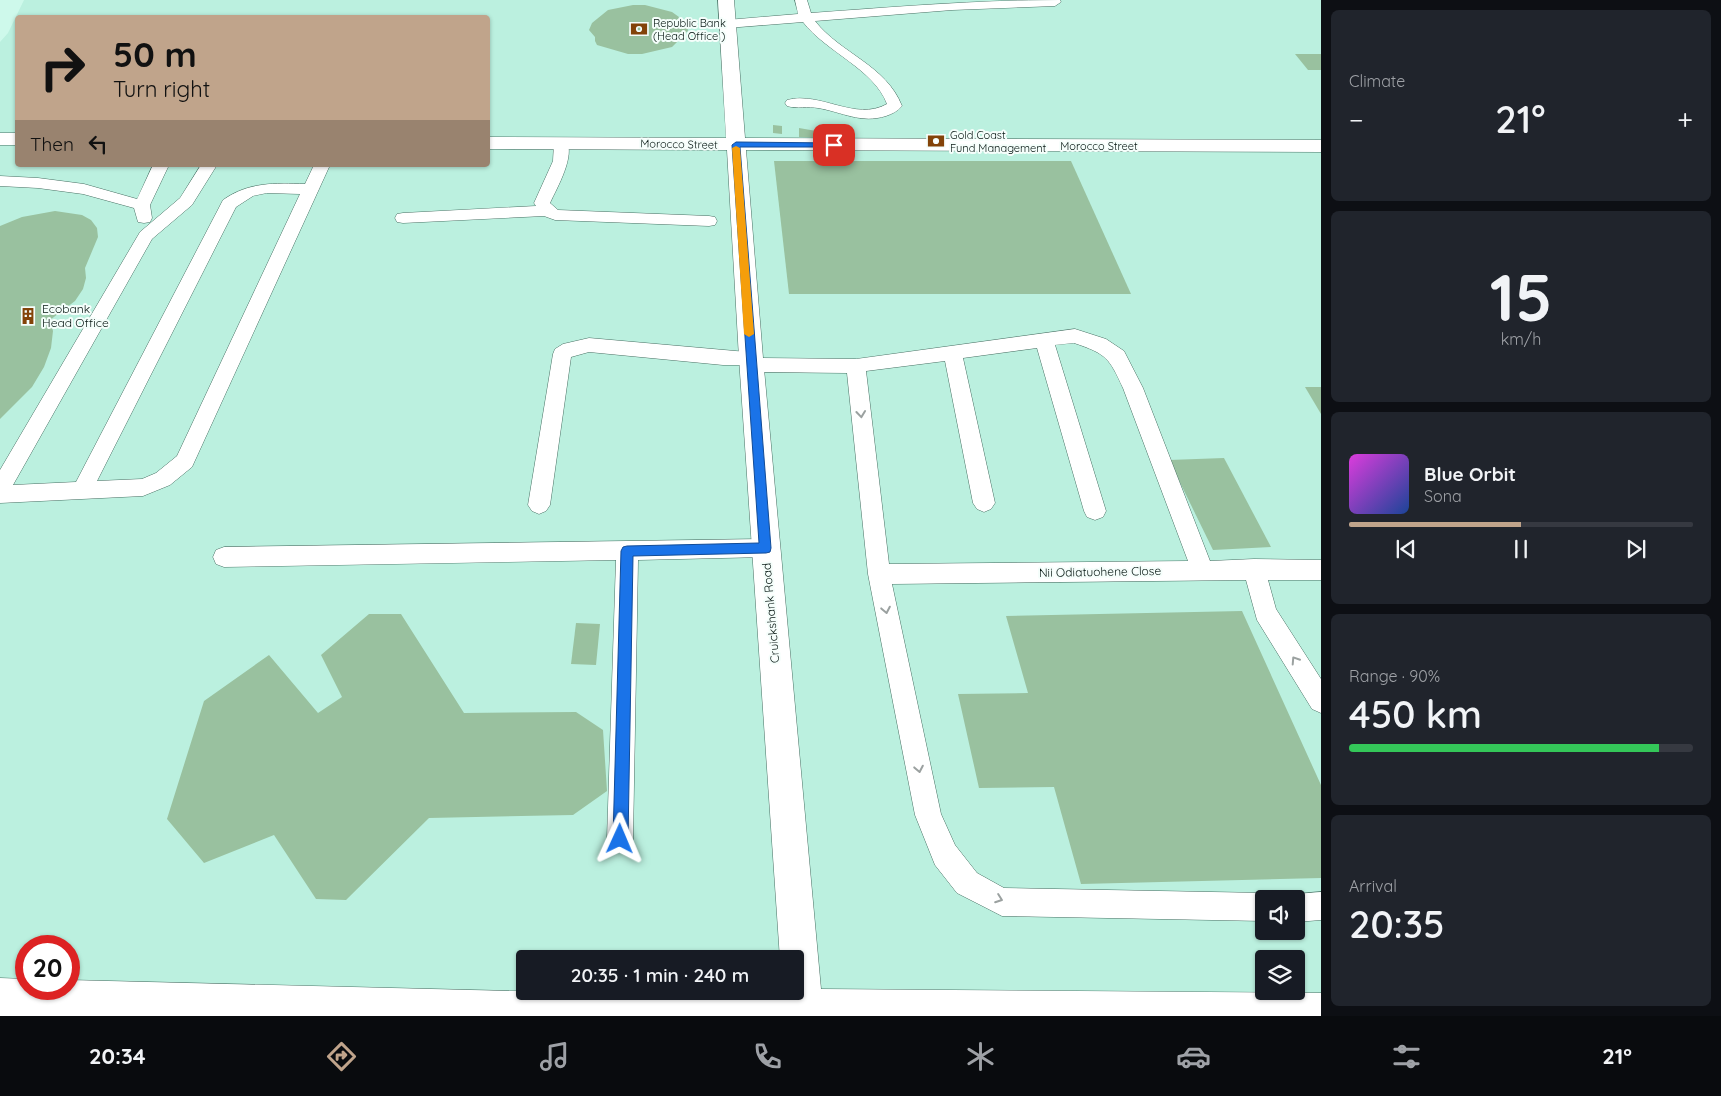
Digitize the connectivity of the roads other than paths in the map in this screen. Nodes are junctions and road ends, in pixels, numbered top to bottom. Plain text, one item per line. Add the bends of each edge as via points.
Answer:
1 (726, 0) edge
2 (801, 0) edge
3 (1055, 2) dead end
4 (807, 19) junction
5 (727, 24) junction
6 (792, 103) dead end
7 (0, 139) edge
8 (15, 139) edge
9 (490, 142) edge
10 (561, 143) junction
11 (736, 145) junction
12 (1321, 146) edge
13 (160, 167) edge
14 (208, 167) edge
15 (321, 167) edge
16 (0, 181) edge
17 (310, 188) junction
18 (142, 205) junction
19 (547, 212) junction
20 (403, 218) dead end
21 (710, 220) dead end
22 (146, 236) junction
23 (1044, 341) junction
24 (952, 353) junction
25 (751, 361) junction
26 (856, 366) junction
27 (0, 489) edge
28 (82, 490) junction
29 (0, 494) edge
30 (984, 503) dead end
31 (540, 504) dead end
32 (1095, 511) dead end
33 (766, 548) junction
34 (627, 551) junction
35 (224, 557) dead end
36 (1254, 569) junction
37 (1321, 570) edge
38 (1202, 571) junction
39 (879, 574) junction
40 (1321, 701) edge
41 (620, 839) dead end
42 (1321, 906) edge
43 (1255, 907) edge
44 (1305, 907) edge
45 (0, 998) edge
46 (803, 1012) edge
47 (1321, 1012) edge
48 (515, 1013) edge
49 (594, 1014) edge

1 - 5 street, Cruickshank Road
2 - 4 lane
3 - 4 lane via 952,6
4 - 5 lane
4 - 6 lane via 828,42 881,83 894,97 895,106 870,116 820,104
5 - 11 street, Cruickshank Road
7 - 8 street
9 - 10 street, Morocco Street
10 - 11 street, Morocco Street
10 - 19 lane via 561,160 542,203
11 - 12 street, Morocco Street
11 - 25 street, Cruickshank Road
13 - 18 lane
14 - 22 lane via 186,201
15 - 17 lane
16 - 18 lane via 84,189
17 - 28 lane via 256,189 239,195 229,204
17 - 28 lane via 185,461 163,479 143,487
18 - 22 lane
19 - 20 lane
19 - 21 lane via 555,215
22 - 27 lane
23 - 24 lane
23 - 32 lane
23 - 38 lane via 1075,336 1099,344 1117,356 1133,388
24 - 26 lane
24 - 30 lane
25 - 26 lane
25 - 31 lane via 589,345 562,354
25 - 33 street, Cruickshank Road
26 -> 39 lane
28 - 29 lane
33 - 34 lane
33 - 46 street, Cruickshank Road
34 - 35 lane
34 - 41 lane
36 - 37 lane, Nii Odiatuohene Close
36 - 38 lane, Nii Odiatuohene Close
40 -> 36 lane via 1265,613
38 - 39 lane, Nii Odiatuohene Close
39 -> 43 lane via 928,815 945,856 967,884 1002,902
42 - 44 lane
45 - 48 street
46 - 47 street
46 - 49 street
48 - 49 street

